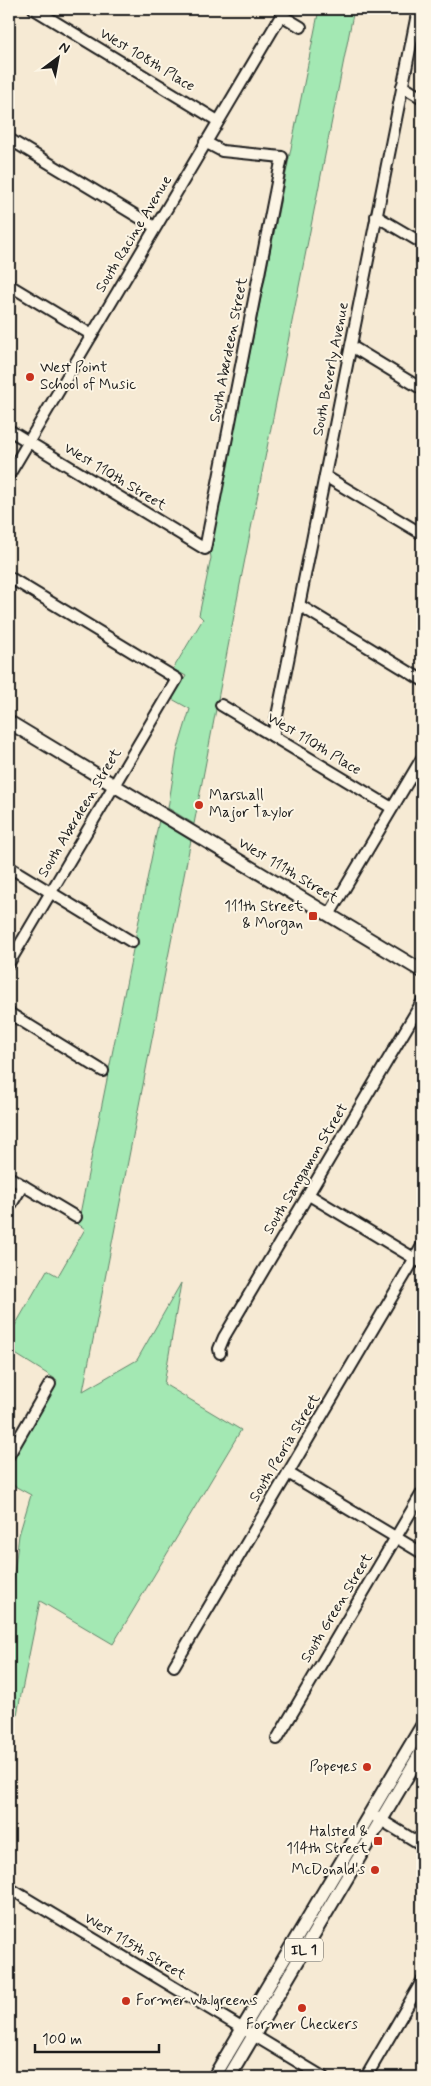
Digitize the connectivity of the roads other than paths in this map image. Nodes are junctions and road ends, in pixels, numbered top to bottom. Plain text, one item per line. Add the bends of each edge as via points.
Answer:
1 (34, 9) edge
2 (418, 9) edge
3 (281, 11) edge
4 (301, 27) dead end
5 (402, 86) junction
6 (422, 98) edge
7 (218, 120) junction
8 (9, 139) edge
9 (205, 142) junction
10 (376, 216) junction
11 (156, 227) junction
12 (422, 243) edge
13 (9, 285) edge
14 (92, 334) junction
15 (350, 346) junction
16 (422, 389) edge
17 (9, 430) edge
18 (28, 442) junction
19 (9, 475) edge
20 (325, 476) junction
21 (422, 534) edge
22 (205, 549) joint
23 (9, 577) edge
24 (299, 605) junction
25 (422, 680) edge
26 (221, 705) dead end
27 (9, 722) edge
28 (273, 736) junction
29 (422, 758) edge
30 (114, 785) junction
31 (392, 808) junction
32 (9, 867) edge
33 (51, 892) junction
34 (329, 915) junction
35 (132, 942) dead end
36 (9, 963) edge
37 (422, 971) edge
38 (422, 1002) edge
39 (9, 1013) edge
40 (103, 1071) dead end
41 (9, 1177) edge
42 (23, 1185) junction
43 (309, 1195) junction
44 (9, 1208) edge
45 (76, 1217) dead end
46 (422, 1246) edge
47 (419, 1261) edge
48 (220, 1353) dead end
49 (50, 1384) dead end
50 (9, 1455) edge
51 (288, 1473) junction
52 (422, 1493) edge
53 (396, 1537) junction
54 (422, 1553) edge
55 (174, 1666) dead end
56 (422, 1726) edge
57 (277, 1739) dead end
58 (422, 1751) edge
59 (376, 1817) junction
60 (422, 1845) edge
61 (9, 1888) edge
62 (422, 1981) edge
63 (248, 2032) junction
64 (214, 2077) edge
65 (229, 2077) edge
66 (323, 2077) edge
67 (366, 2077) edge

1 - 7 street, West 108th Place
2 - 5 street, South Beverly Avenue
3 - 4 street
3 - 7 street, South Racine Avenue
5 - 6 street
5 - 10 street, South Beverly Avenue
7 - 9 street, South Racine Avenue
8 - 11 street
9 - 11 street, South Racine Avenue
9 - 22 street, South Aberdeen Street via 222,151 282,157
10 - 12 street
10 - 15 street, South Beverly Avenue
11 - 14 street, South Racine Avenue
13 - 14 street
14 - 18 street, South Racine Avenue
15 - 16 street
15 - 20 street, South Beverly Avenue
17 - 18 street, West 110th Street
18 - 19 street, South Racine Avenue
18 - 22 street, West 110th Street
20 - 21 street
20 - 24 street, South Beverly Avenue
23 - 30 street, South Aberdeen Street via 177,678
24 - 25 street
24 - 28 street, South Beverly Avenue
26 - 28 street, West 110th Place
27 - 30 main road, West 111th Street
28 - 31 street, West 110th Place
29 - 31 street
30 - 33 street, South Aberdeen Street
30 - 34 main road, West 111th Street
31 - 34 street
32 - 33 street
33 - 35 street
33 - 36 street, South Aberdeen Street
34 - 37 main road, West 111th Street
38 - 43 street, South Sangamon Street
39 - 40 street
41 - 42 street
42 - 44 street
42 - 45 street
43 - 47 street
43 - 48 street, South Sangamon Street via 224,1337
46 - 47 street, South Peoria Street
47 - 51 street, South Peoria Street
49 - 50 street
51 - 53 street
51 - 55 street, South Peoria Street
52 - 53 street, South Green Street
53 - 54 street
53 - 57 street, South Green Street
56 - 59 main road, IL 1
58 - 59 main road, IL 1
59 - 60 street
59 - 63 main road, IL 1
61 - 63 street, West 115th Street
62 - 67 street
63 - 64 main road, IL 1
63 - 65 main road, IL 1
63 - 66 street, West 115th Street

